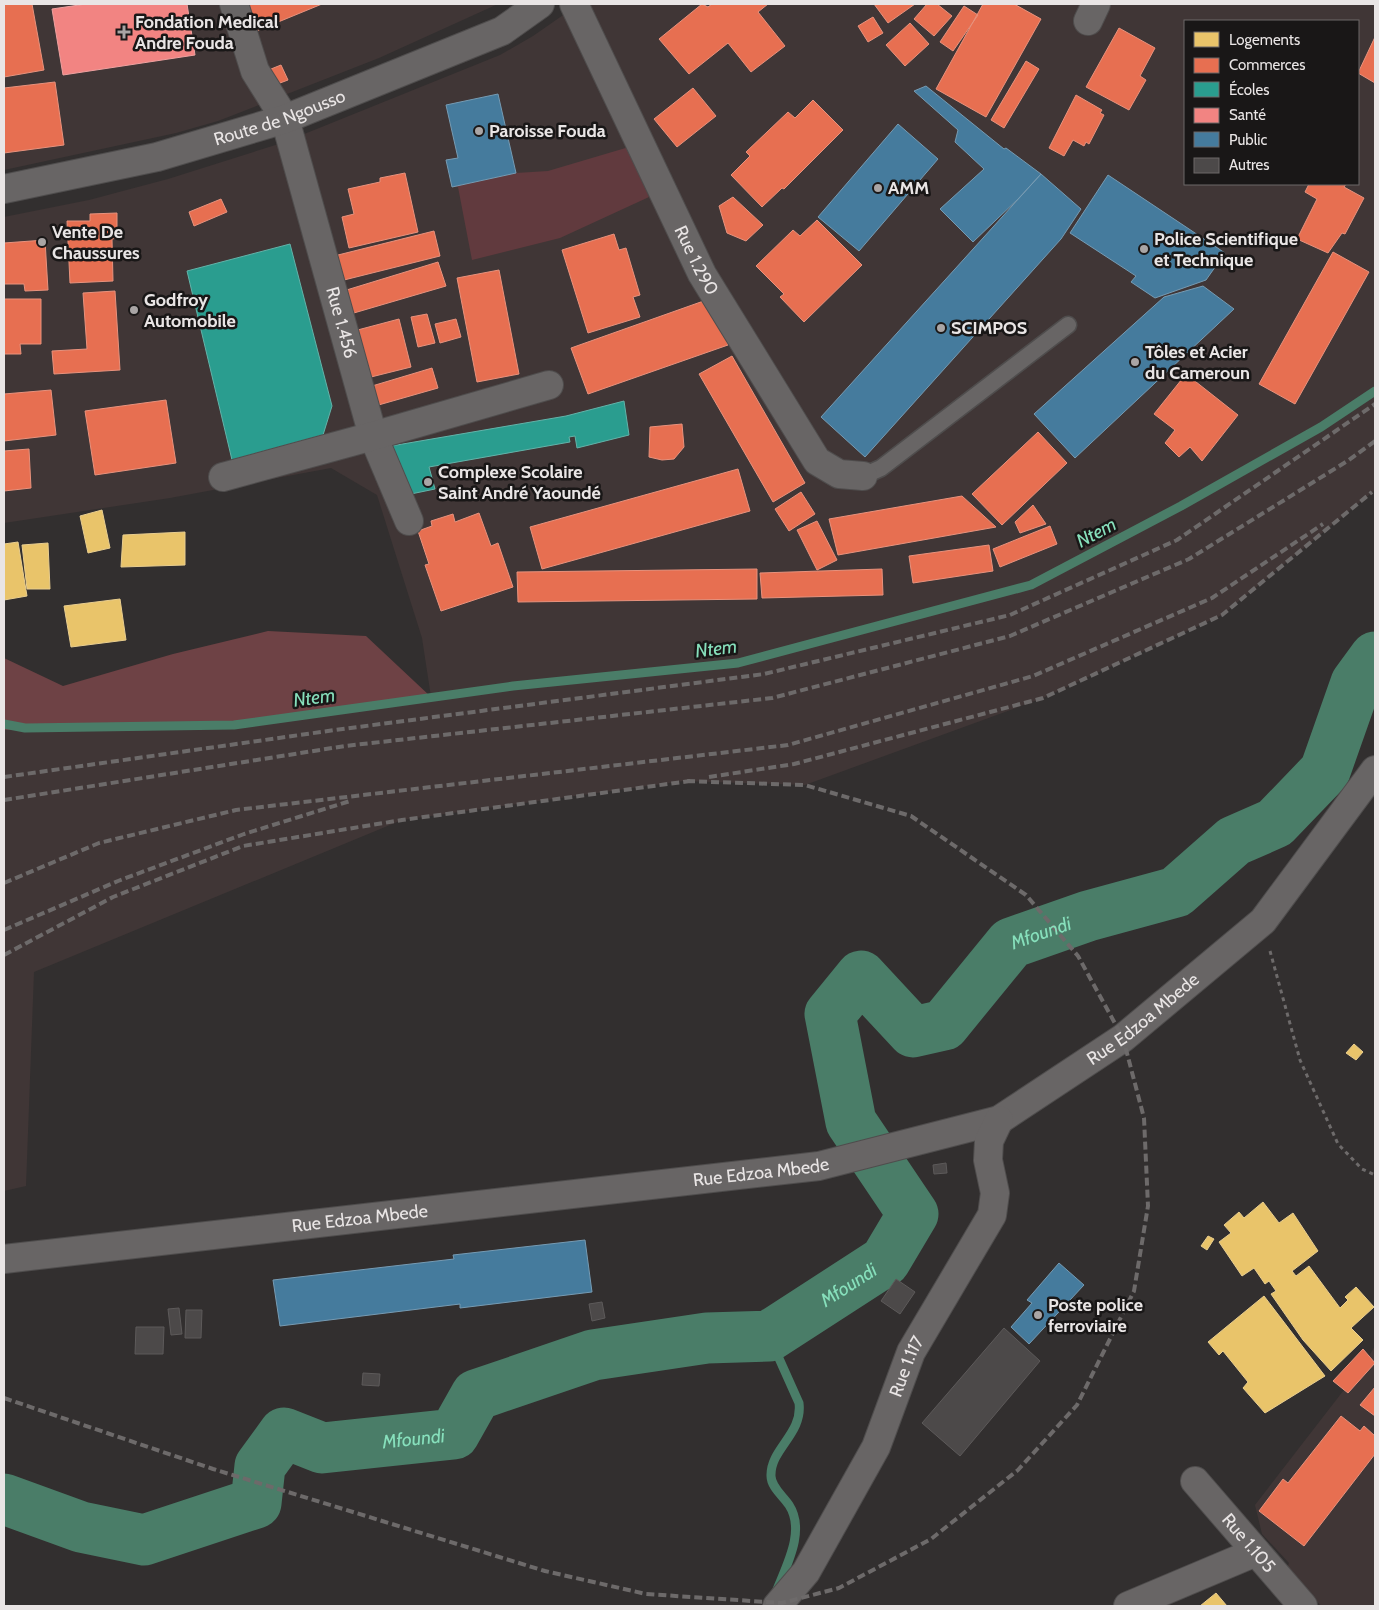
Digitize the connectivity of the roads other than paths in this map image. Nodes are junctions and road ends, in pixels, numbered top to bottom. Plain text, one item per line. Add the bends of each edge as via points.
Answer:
1 (234, 4) edge
2 (540, 4) edge
3 (574, 4) edge
4 (285, 119) junction
5 (4, 189) edge
6 (1068, 325) dead end
7 (549, 385) dead end
8 (373, 436) junction
9 (863, 476) joint
10 (222, 477) dead end
11 (409, 521) dead end
12 (1375, 770) edge
13 (999, 1120) junction
14 (4, 1259) edge
15 (1195, 1481) dead end
16 (1256, 1552) junction
17 (777, 1606) edge
18 (1128, 1606) edge
19 (1303, 1606) edge

1 - 4 street, Rue 1.456 via 255,71
2 - 4 street, Route de Ngousso via 502,31
3 - 9 street, Rue 1.290 via 702,274 817,462 839,474
4 - 5 street, Route de Ngousso via 157,157
4 - 8 street, Rue 1.456
6 - 9 lane via 881,468
7 - 8 street
8 - 10 street
8 - 11 street, Rue 1.456
12 - 13 street, Rue Edzoa Mbede via 1262,921 1123,1038
13 - 14 street, Rue Edzoa Mbede via 819,1166
13 - 17 street, Rue 1.117 via 989,1140 988,1160 995,1193 992,1215 911,1352 876,1447 806,1572
15 - 16 street, Rue 1.105
16 - 18 street
16 - 19 street, Rue 1.105

